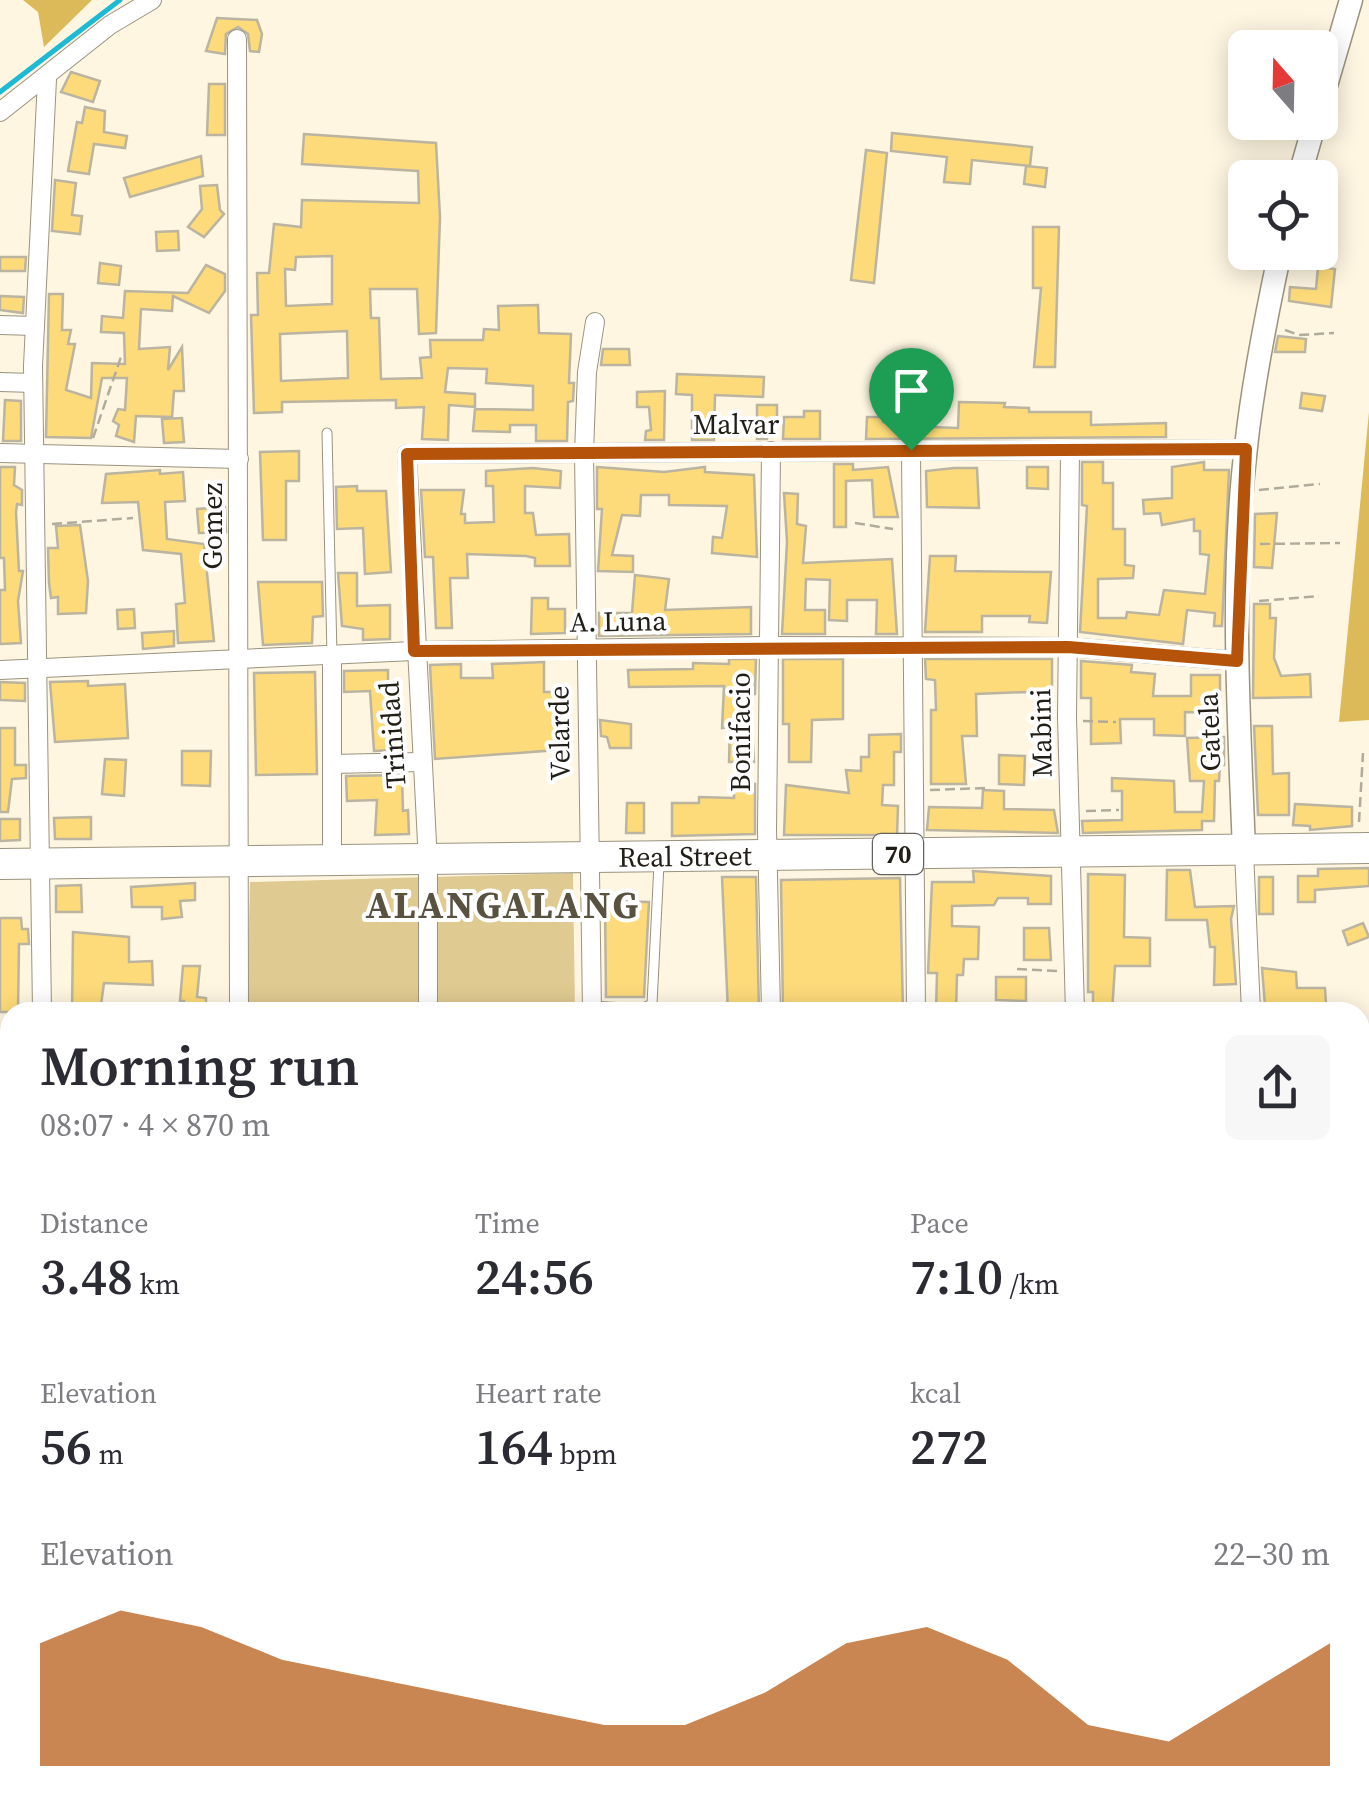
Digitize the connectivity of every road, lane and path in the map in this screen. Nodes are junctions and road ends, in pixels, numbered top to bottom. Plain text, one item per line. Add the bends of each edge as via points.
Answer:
1 (152, 0) edge
2 (1352, 0) edge
3 (237, 39) dead end
4 (1338, 46) edge
5 (47, 78) junction
6 (0, 112) edge
7 (1276, 270) edge
8 (595, 322) dead end
9 (1264, 324) junction
10 (0, 325) edge
11 (36, 326) junction
12 (1334, 333) dead end
13 (122, 354) dead end
14 (0, 382) edge
15 (34, 383) junction
16 (326, 434) dead end
17 (1246, 449) junction
18 (911, 450) junction
19 (770, 451) junction
20 (584, 452) junction
21 (1070, 452) junction
22 (0, 453) edge
23 (37, 454) junction
24 (93, 454) junction
25 (407, 454) joint
26 (239, 459) junction
27 (1320, 484) dead end
28 (1243, 490) junction
29 (134, 518) dead end
30 (856, 523) dead end
31 (36, 525) junction
32 (909, 531) junction
33 (1340, 543) dead end
34 (1238, 544) junction
35 (1319, 596) dead end
36 (1238, 604) junction
37 (768, 646) junction
38 (1068, 647) junction
39 (916, 648) junction
40 (586, 649) junction
41 (414, 651) junction
42 (332, 656) junction
43 (240, 658) junction
44 (1237, 661) junction
45 (34, 668) junction
46 (0, 670) edge
47 (1067, 717) junction
48 (1116, 722) dead end
49 (1363, 753) dead end
50 (421, 762) junction
51 (332, 764) junction
52 (987, 788) dead end
53 (913, 790) junction
54 (1119, 810) dead end
55 (1070, 812) junction
56 (1363, 848) edge
57 (1244, 850) junction
58 (1072, 852) junction
59 (768, 854) junction
60 (914, 854) junction
61 (659, 856) junction
62 (588, 857) junction
63 (240, 862) junction
64 (332, 862) junction
65 (428, 862) junction
66 (41, 863) junction
67 (0, 864) edge
68 (1017, 970) dead end
69 (1074, 970) junction
70 (42, 1002) edge
71 (239, 1002) edge
72 (428, 1002) edge
73 (592, 1002) edge
74 (652, 1002) edge
75 (771, 1002) edge
76 (916, 1002) edge
77 (1076, 1002) edge
78 (1252, 1002) edge

1 - 5 street
2 - 4 street
3 - 26 street, Gomez
5 - 6 street
5 - 11 street
7 - 9 street, Gatela
8 - 20 street, Velarde
9 - 12 path via 1299,334
9 - 17 street, Gatela
10 - 11 street
11 - 15 street
13 - 24 path
14 - 15 street
15 - 23 street
16 - 42 lane
17 - 21 street, Malvar
17 - 28 street, Gatela
18 - 19 street, Malvar
18 - 21 street, Malvar
18 - 32 street
19 - 20 street, Malvar
19 - 37 street, Bonifacio
20 - 25 street, Malvar
20 - 40 street, Velarde
21 - 38 street, Mabini
22 - 23 street
23 - 24 street
23 - 31 street
24 - 26 street
25 - 41 street, Trinidad
26 - 43 street, Gomez
27 - 28 path
28 - 34 street, Gatela
29 - 31 path
30 - 32 path
31 - 45 street
32 - 39 street
33 - 34 path
34 - 36 street, Gatela
35 - 36 path
36 - 44 street, Gatela
37 - 39 street, A. Luna
37 - 40 street, A. Luna
37 - 59 street, Bonifacio
38 - 39 street, A. Luna
38 - 44 street, A. Luna
38 - 47 street, Mabini
39 - 53 street
40 - 41 street, A. Luna
40 - 62 street, Velarde
41 - 42 street, A. Luna
41 - 50 street, Trinidad
42 - 43 street, A. Luna
42 - 51 street
43 - 45 street, A. Luna
43 - 63 street, Gomez
44 - 57 street, Gatela
45 - 46 street, A. Luna
45 - 66 street
47 - 48 path
47 - 55 street, Mabini
49 - 56 path
50 - 51 street
50 - 65 street, Trinidad
51 - 64 street
52 - 53 path
53 - 60 street
54 - 55 path
55 - 58 street, Mabini
56 - 57 highway, Real Street / 70
57 - 58 highway, Real Street / 70
57 - 78 street, Gatela
58 - 60 highway, Real Street / 70
58 - 69 street, Mabini
59 - 60 highway, Real Street / 70
59 - 61 highway, Real Street / 70
59 - 75 street, Bonifacio
60 - 76 street
61 - 62 highway, Real Street / 70
61 - 74 lane
62 - 65 highway, Real Street / 70
62 - 73 street, Velarde
63 - 64 highway, Real Street / 70
63 - 66 highway, Real Street / 70
63 - 71 street, Gomez
64 - 65 highway, Real Street / 70
65 - 72 street, Trinidad
66 - 67 highway, Real Street / 70
66 - 70 street
68 - 69 path
69 - 77 street, Mabini

